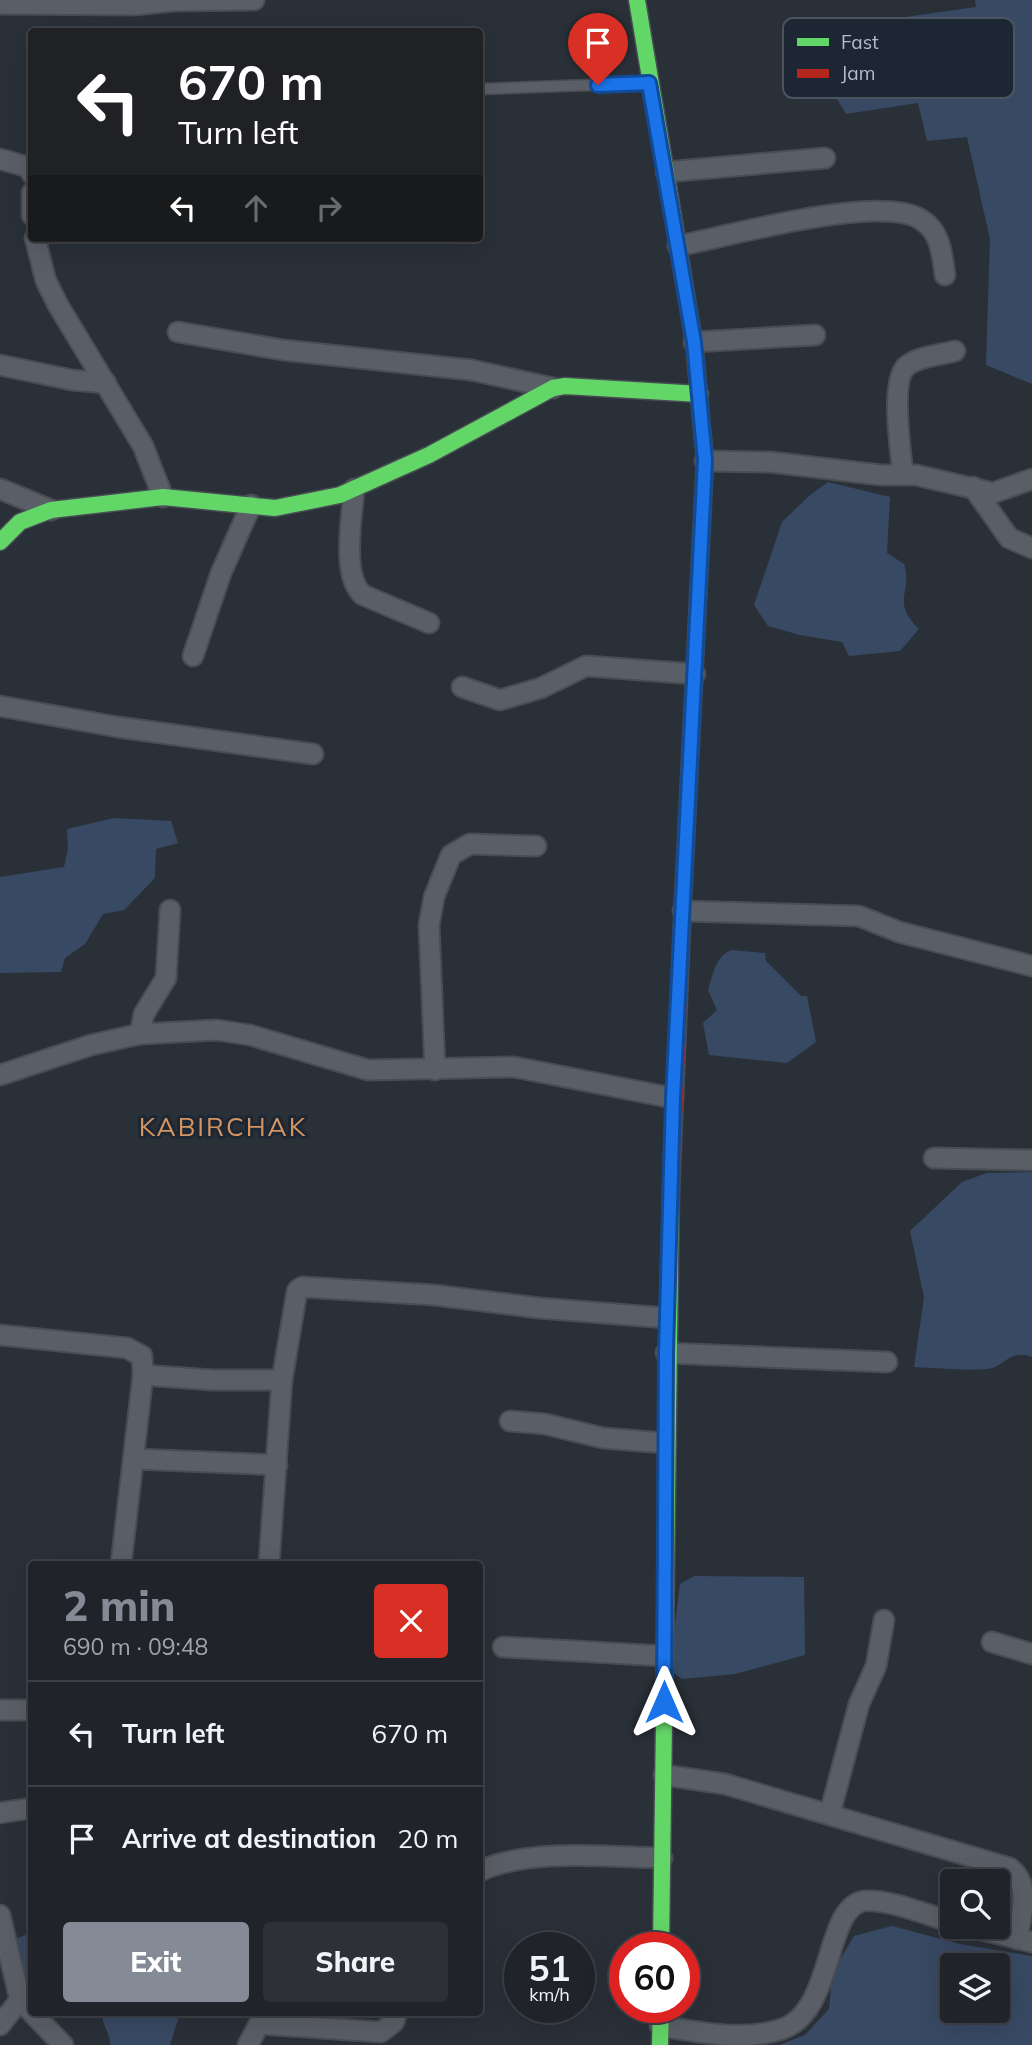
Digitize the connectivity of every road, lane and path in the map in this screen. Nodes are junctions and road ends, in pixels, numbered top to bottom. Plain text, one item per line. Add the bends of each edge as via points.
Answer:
1 (254, 0) edge
2 (637, 0) edge
3 (174, 1) edge
4 (43, 3) edge
5 (0, 4) edge
6 (649, 83) junction
7 (483, 89) edge
8 (825, 158) dead end
9 (0, 159) edge
10 (28, 167) edge
11 (666, 172) junction
12 (37, 242) edge
13 (678, 246) junction
14 (945, 275) dead end
15 (178, 332) dead end
16 (816, 335) dead end
17 (694, 342) junction
18 (955, 351) dead end
19 (0, 365) edge
20 (106, 383) junction
21 (553, 388) junction
22 (701, 394) junction
23 (705, 461) junction
24 (902, 475) junction
25 (1032, 479) edge
26 (973, 487) junction
27 (0, 489) edge
28 (354, 489) junction
29 (163, 497) junction
30 (251, 505) junction
31 (51, 510) junction
32 (0, 542) edge
33 (1032, 548) edge
34 (429, 623) dead end
35 (193, 656) dead end
36 (695, 674) junction
37 (462, 687) dead end
38 (0, 706) edge
39 (313, 754) dead end
40 (536, 846) dead end
41 (170, 910) dead end
42 (683, 911) junction
43 (1032, 966) edge
44 (140, 1034) junction
45 (435, 1070) junction
46 (0, 1075) edge
47 (673, 1098) junction
48 (934, 1158) dead end
49 (1032, 1160) edge
50 (667, 1318) junction
51 (0, 1335) edge
52 (666, 1353) junction
53 (887, 1362) dead end
54 (143, 1375) junction
55 (282, 1380) junction
56 (510, 1421) dead end
57 (665, 1443) junction
58 (135, 1459) junction
59 (277, 1465) junction
60 (121, 1561) edge
61 (269, 1561) edge
62 (884, 1620) dead end
63 (992, 1642) dead end
64 (503, 1647) dead end
65 (1032, 1654) edge
66 (664, 1656) junction
67 (0, 1710) edge
68 (28, 1710) edge
69 (664, 1775) junction
70 (28, 1809) edge
71 (830, 1813) junction
72 (0, 1814) edge
73 (662, 1858) junction
74 (483, 1870) edge
75 (0, 1915) edge
76 (940, 1919) edge
77 (661, 1932) edge
78 (1024, 1941) edge
79 (20, 2000) junction
80 (28, 2008) edge
81 (35, 2016) edge
82 (396, 2016) edge
83 (260, 2018) edge
84 (0, 2025) edge
85 (660, 2026) edge
86 (63, 2045) edge
87 (248, 2045) edge

1 - 3 street
2 - 6 main road
3 - 4 street
4 - 5 street
6 - 7 lane
6 - 11 main road
8 - 11 street
9 - 10 street
11 - 13 main road
12 - 20 street via 46,281
13 - 14 street via 837,215 895,212 921,220 936,235
13 - 17 main road
15 - 21 street via 283,350 471,370
16 - 17 street
17 - 22 main road
18 - 24 street via 916,361 902,372 897,388
19 - 20 street
20 - 29 street via 143,446
21 - 22 main road
21 - 28 main road via 429,456
22 - 23 main road
23 - 24 street
23 - 36 main road
24 - 26 street
25 - 26 street via 993,492
26 - 33 street via 1009,538
27 - 31 street
28 - 30 main road via 301,505
28 - 34 street via 350,570 355,589
29 - 30 main road
29 - 31 main road
30 - 35 street via 221,573
31 - 32 main road via 20,522
36 - 37 street via 586,666 541,688 500,700
36 - 42 main road
38 - 39 street
40 - 45 street via 470,844 451,855 434,897 429,925
41 - 44 street via 166,978 144,1014
42 - 43 street via 859,916 899,932
42 - 47 main road
44 - 45 street via 232,1031 368,1070
44 - 46 street
45 - 47 street via 514,1067
47 - 50 main road
48 - 49 street
50 - 52 main road
50 - 55 street via 302,1287 292,1307
51 - 54 street via 136,1351 142,1356
52 - 53 street
52 - 57 main road
54 - 55 street
54 - 58 street
55 - 59 street
56 - 57 street via 603,1438
57 - 66 main road
58 - 59 street
58 - 60 street
59 - 61 street
62 - 71 street via 876,1666 859,1704
63 - 65 street
64 - 66 street
66 - 69 main road
67 - 68 street
69 - 71 street via 725,1784
69 - 73 main road
70 - 72 street
71 - 78 street via 1010,1868 1025,1894
73 - 74 street via 502,1860
73 - 77 main road
75 - 79 street
76 - 85 street via 879,1902 856,1903 839,1927 814,2001 795,2023 760,2034 727,2035
79 - 80 street
79 - 84 street
81 - 86 street
82 - 83 street via 381,2032
83 - 87 street

